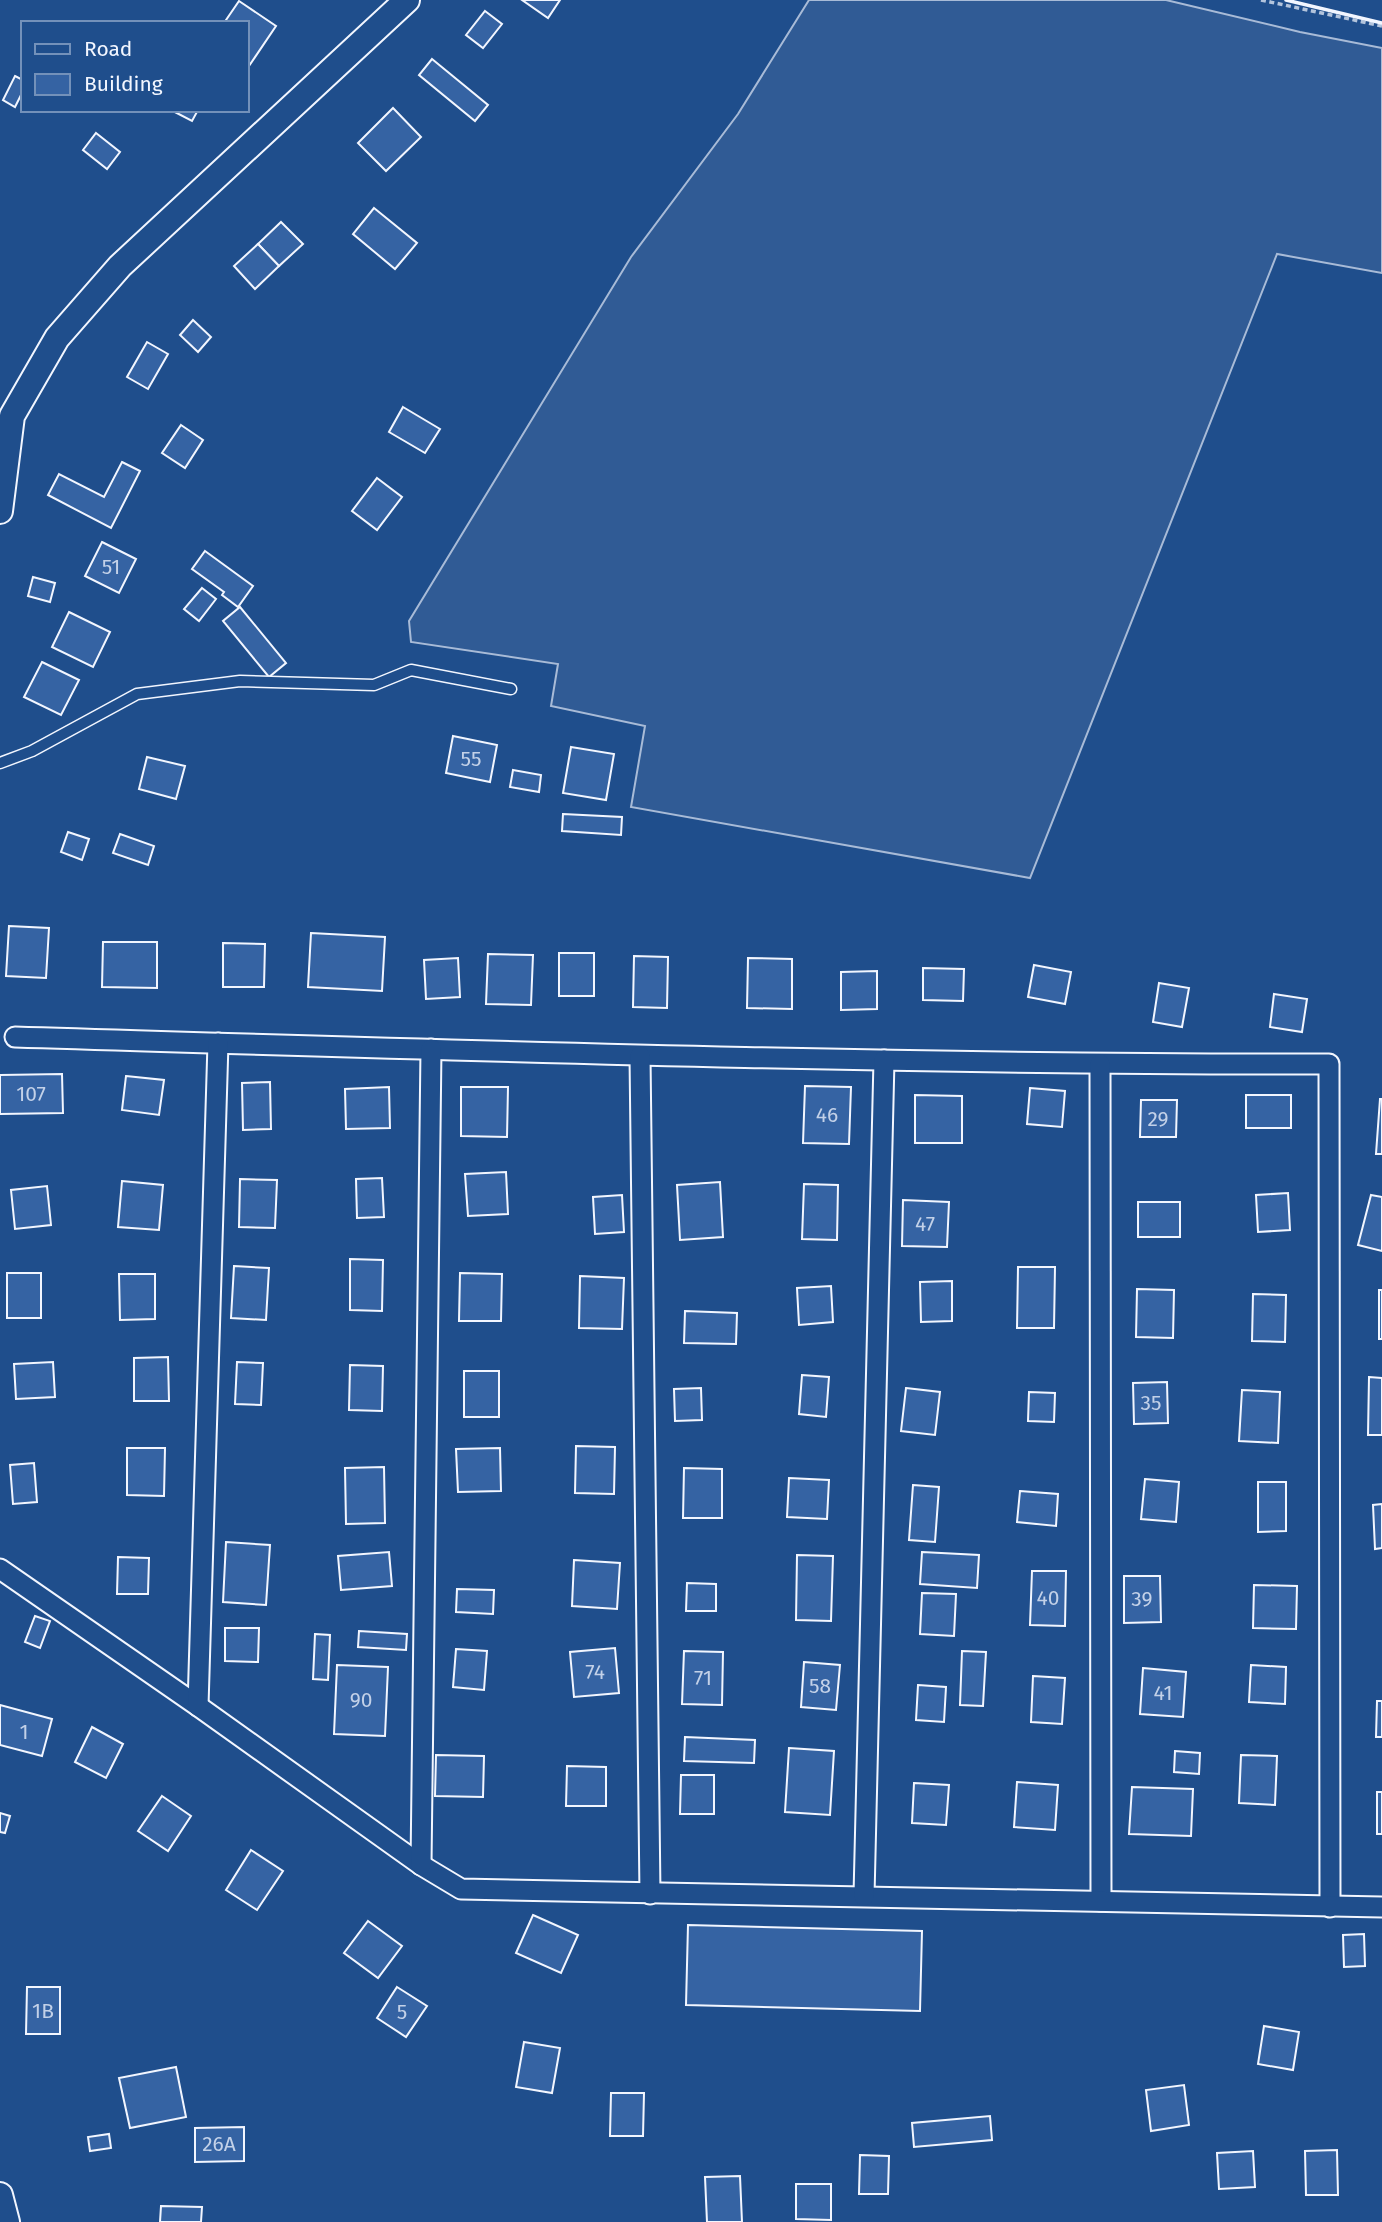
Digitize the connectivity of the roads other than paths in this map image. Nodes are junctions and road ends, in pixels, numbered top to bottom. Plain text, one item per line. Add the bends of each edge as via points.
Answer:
1 (407, 0) edge
2 (0, 511) edge
3 (511, 689) dead end
4 (0, 764) edge
5 (15, 1037) dead end
6 (218, 1043) junction
7 (431, 1049) junction
8 (640, 1056) junction
9 (884, 1060) junction
10 (1100, 1064) junction
11 (0, 1569) edge
12 (198, 1706) junction
13 (421, 1865) junction
14 (650, 1894) junction
15 (864, 1896) junction
16 (1101, 1901) junction
17 (1330, 1907) junction
18 (1382, 1907) edge
19 (0, 2195) edge
20 (7, 2222) edge

1 - 2 street via 120,266 57,338 12,416
3 - 4 lane via 411,670 374,685 240,681 137,694
5 - 6 street
6 - 7 street
6 - 12 street
7 - 8 street
7 - 13 street
8 - 9 street
8 - 14 street
9 - 10 street
9 - 15 street
10 - 16 street
10 - 17 street via 1329,1063
11 - 12 street
12 - 13 street
13 - 14 street via 461,1889
14 - 15 street
15 - 16 street
16 - 17 street
17 - 18 street
19 - 20 street

